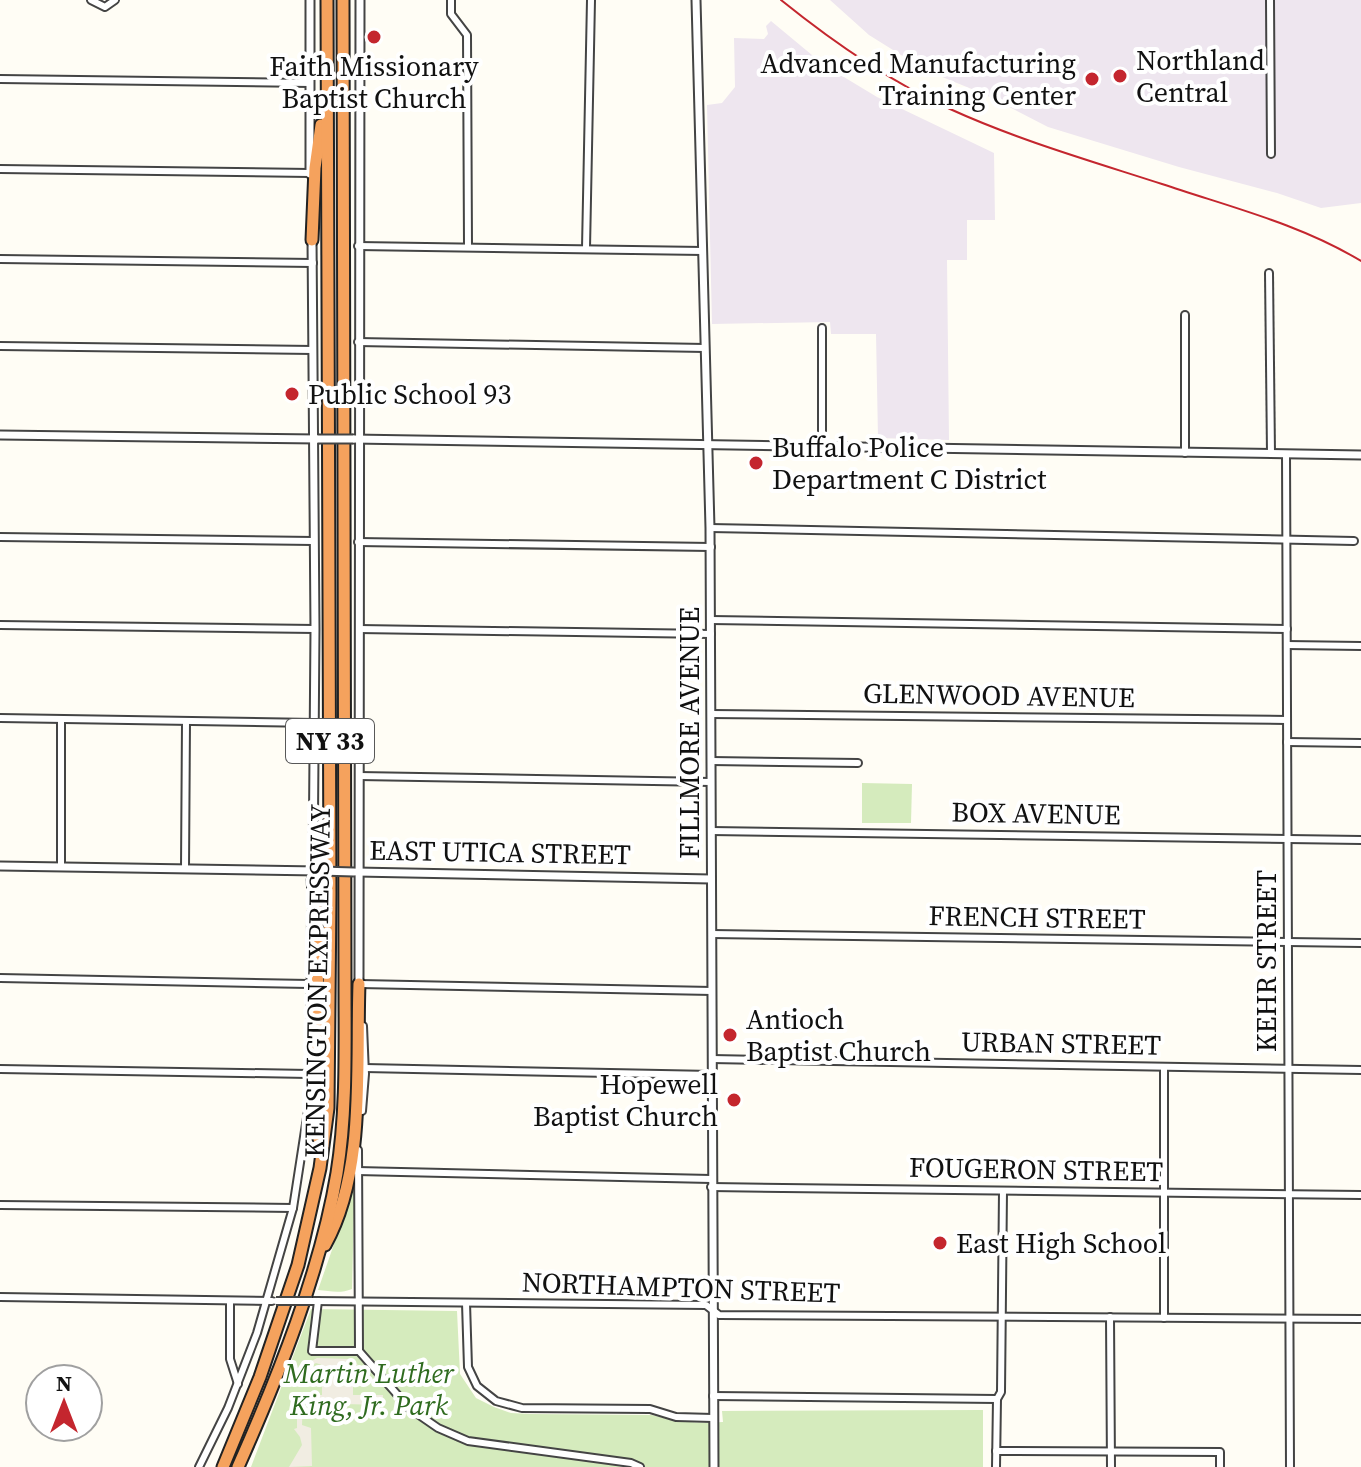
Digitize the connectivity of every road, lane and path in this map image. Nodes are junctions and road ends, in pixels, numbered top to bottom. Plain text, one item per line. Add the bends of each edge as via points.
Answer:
1 (115, 0) edge
2 (310, 0) edge
3 (327, 0) edge
4 (343, 0) edge
5 (360, 0) edge
6 (451, 0) edge
7 (591, 0) edge
8 (696, 0) edge
9 (1270, 0) edge
10 (93, 1) edge
11 (0, 79) edge
12 (310, 83) junction
13 (326, 88) junction
14 (1271, 154) dead end
15 (0, 169) edge
16 (310, 173) junction
17 (312, 240) junction
18 (358, 246) junction
19 (468, 246) junction
20 (586, 248) junction
21 (703, 251) junction
22 (0, 259) edge
23 (313, 263) junction
24 (1269, 273) dead end
25 (1185, 315) dead end
26 (822, 328) dead end
27 (358, 342) junction
28 (0, 346) edge
29 (705, 348) junction
30 (313, 350) junction
31 (0, 435) edge
32 (315, 439) junction
33 (355, 439) junction
34 (708, 444) junction
35 (822, 447) junction
36 (1185, 453) junction
37 (1271, 454) junction
38 (1286, 454) junction
39 (1361, 455) edge
40 (710, 528) junction
41 (0, 537) edge
42 (1286, 540) junction
43 (313, 541) junction
44 (1354, 541) dead end
45 (358, 542) junction
46 (711, 547) junction
47 (711, 620) junction
48 (0, 625) edge
49 (315, 629) junction
50 (359, 629) junction
51 (1287, 629) junction
52 (711, 634) junction
53 (1287, 645) junction
54 (1361, 646) edge
55 (711, 714) junction
56 (0, 718) edge
57 (61, 720) junction
58 (1287, 720) junction
59 (186, 722) junction
60 (315, 723) junction
61 (1287, 742) junction
62 (1361, 743) edge
63 (711, 761) junction
64 (858, 763) dead end
65 (359, 776) junction
66 (711, 782) junction
67 (711, 831) junction
68 (1288, 838) junction
69 (1361, 840) edge
70 (0, 866) edge
71 (61, 867) junction
72 (185, 869) junction
73 (357, 872) junction
74 (315, 874) junction
75 (711, 879) junction
76 (712, 934) junction
77 (1288, 942) junction
78 (1361, 943) edge
79 (0, 978) edge
80 (309, 984) junction
81 (359, 984) junction
82 (712, 991) junction
83 (712, 1059) junction
84 (1164, 1067) junction
85 (365, 1068) junction
86 (0, 1069) edge
87 (1289, 1069) junction
88 (1361, 1070) edge
89 (309, 1074) junction
90 (712, 1075) junction
91 (320, 1168) junction
92 (357, 1171) junction
93 (711, 1183) junction
94 (1003, 1191) junction
95 (1164, 1193) junction
96 (1289, 1195) junction
97 (1361, 1195) edge
98 (0, 1205) edge
99 (293, 1208) junction
100 (317, 1260) junction
101 (0, 1297) edge
102 (230, 1301) junction
103 (272, 1301) junction
104 (315, 1301) junction
105 (359, 1302) junction
106 (466, 1303) junction
107 (712, 1310) junction
108 (1002, 1317) junction
109 (1110, 1317) junction
110 (1164, 1318) junction
111 (1290, 1319) junction
112 (1361, 1319) edge
113 (359, 1351) junction
114 (238, 1384) junction
115 (713, 1396) junction
116 (997, 1399) junction
117 (713, 1418) junction
118 (996, 1451) junction
119 (1111, 1452) junction
120 (199, 1467) edge
121 (223, 1467) edge
122 (238, 1467) edge
123 (640, 1467) edge
124 (714, 1467) edge
125 (996, 1467) edge
126 (1111, 1467) edge
127 (1220, 1467) edge
128 (1290, 1467) edge

1 - 10 street via 105,7
2 - 12 street
3 - 13 highway, KENSINGTON EXPRESSWAY / NY 33
4 - 100 highway, KENSINGTON EXPRESSWAY / NY 33 via 345,1067 337,1173
5 - 18 street
6 - 19 street via 451,14 467,35
7 - 20 street
8 - 21 street, FILLMORE AVENUE
9 - 14 street
11 - 12 street
12 - 16 street
13 - 17 highway
13 - 91 highway, KENSINGTON EXPRESSWAY / NY 33 via 330,1065
15 - 16 street
16 - 17 street
17 - 23 street
18 - 19 street
18 - 27 street
19 - 20 street
20 - 21 street
21 - 29 street, FILLMORE AVENUE
22 - 23 street
23 - 30 street
24 - 37 street
25 - 36 street
26 - 35 street
27 - 29 street
27 - 33 street
28 - 30 street
29 - 34 street, FILLMORE AVENUE
30 - 32 street
31 - 32 street
32 - 33 street, bridge
32 - 43 street
33 - 34 street
33 - 45 street
34 - 35 street
34 - 40 street, FILLMORE AVENUE
35 - 36 street
36 - 37 street
37 - 38 street
38 - 39 street
38 - 42 street, KEHR STREET
40 - 42 street
40 - 46 street, FILLMORE AVENUE
41 - 43 street
42 - 44 street
42 - 51 street, KEHR STREET
43 - 49 street
45 - 46 street
45 - 50 street
46 - 47 street, FILLMORE AVENUE
47 - 51 street
47 - 52 street, FILLMORE AVENUE
48 - 49 street
49 - 60 street
50 - 52 street
50 - 65 street
51 - 53 street, KEHR STREET
52 - 55 street, FILLMORE AVENUE
53 - 54 street
53 - 58 street, KEHR STREET
55 - 58 street, GLENWOOD AVENUE
55 - 63 street, FILLMORE AVENUE
56 - 57 street
57 - 59 street
57 - 71 street
58 - 61 street, KEHR STREET
59 - 60 street
59 - 72 street
60 - 74 street
61 - 62 street
61 - 68 street, KEHR STREET
63 - 64 street
63 - 66 street, FILLMORE AVENUE
65 - 66 street
65 - 73 street
66 - 67 street, FILLMORE AVENUE
67 - 68 street, BOX AVENUE
67 - 75 street, FILLMORE AVENUE
68 - 69 street, BOX AVENUE
68 - 77 street, KEHR STREET
70 - 71 street, EAST UTICA STREET
71 - 72 street, EAST UTICA STREET
72 - 74 street, EAST UTICA STREET
73 - 74 street, EAST UTICA STREET, bridge
73 - 75 street, EAST UTICA STREET
73 - 81 street
74 - 80 street
74 - 91 highway
75 - 76 street, FILLMORE AVENUE
76 - 77 street, FRENCH STREET
76 - 82 street, FILLMORE AVENUE
77 - 78 street, FRENCH STREET
77 - 87 street, KEHR STREET
79 - 80 street
80 - 89 street
81 - 82 street
81 - 85 street
81 - 100 highway via 351,1157 339,1209
82 - 83 street, FILLMORE AVENUE
83 - 84 street, URBAN STREET
83 - 90 street, FILLMORE AVENUE
84 - 87 street, URBAN STREET
84 - 95 street
85 - 90 street
85 - 92 street
86 - 89 street
87 - 88 street, URBAN STREET
87 - 96 street, KEHR STREET
89 - 99 street
90 - 93 street, FILLMORE AVENUE
91 - 121 highway, KENSINGTON EXPRESSWAY / NY 33 via 281,1317
92 - 93 street, FOUGERON STREET
92 - 105 street
93 - 94 street, FOUGERON STREET
93 - 107 street, FILLMORE AVENUE
94 - 95 street, FOUGERON STREET
94 - 108 street
95 - 96 street, FOUGERON STREET
95 - 110 street
96 - 97 street, FOUGERON STREET
96 - 111 street, KEHR STREET
98 - 99 street
99 - 103 street
100 - 122 highway, KENSINGTON EXPRESSWAY / NY 33
101 - 102 street, NORTHAMPTON STREET
102 - 103 street, NORTHAMPTON STREET
102 - 114 street via 230,1359
103 - 104 street, NORTHAMPTON STREET, bridge
103 - 114 street
104 - 105 street, NORTHAMPTON STREET
104 - 113 street via 312,1351
105 - 106 street, NORTHAMPTON STREET
105 - 113 street
106 - 107 street, NORTHAMPTON STREET via 706,1305
106 - 117 street via 468,1367 477,1386 496,1401 522,1408 650,1409 676,1417
107 - 108 street, NORTHAMPTON STREET via 719,1315
107 - 115 street, FILLMORE AVENUE
108 - 109 street, NORTHAMPTON STREET
108 - 116 street
109 - 110 street, NORTHAMPTON STREET
109 - 119 street
110 - 111 street, NORTHAMPTON STREET
111 - 112 street, NORTHAMPTON STREET
111 - 128 street, KEHR STREET
113 - 123 street via 409,1408 468,1441
114 - 120 street
115 - 116 street
115 - 117 street, FILLMORE AVENUE
116 - 118 street
117 - 124 street, FILLMORE AVENUE
118 - 119 street
118 - 125 street
119 - 126 street
119 - 127 street via 1220,1452

